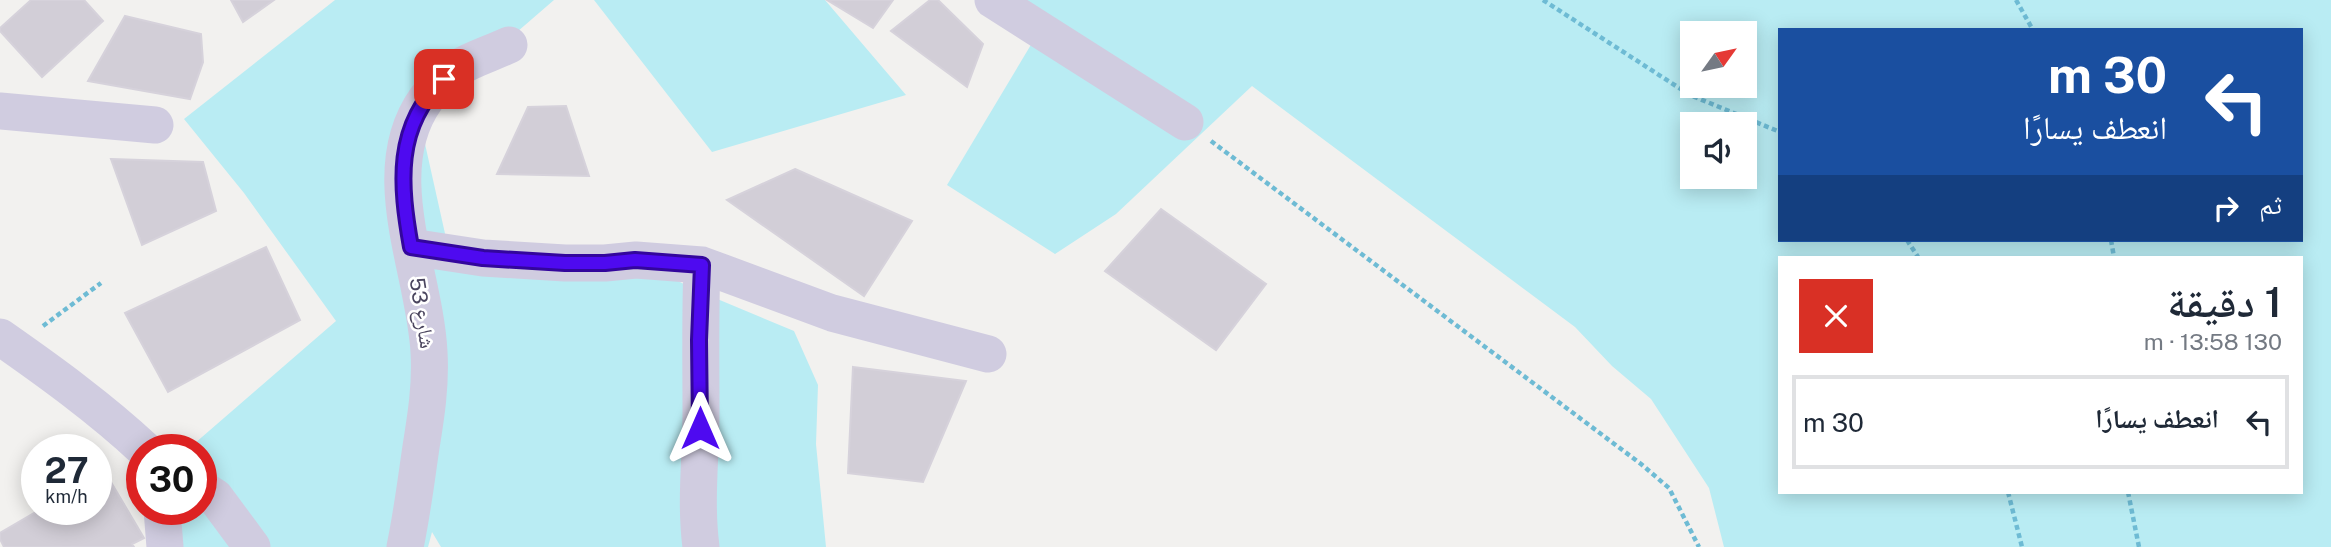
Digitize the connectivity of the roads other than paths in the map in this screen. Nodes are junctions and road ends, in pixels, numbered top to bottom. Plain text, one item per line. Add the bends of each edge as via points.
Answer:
1 (993, 0) edge
2 (509, 45) dead end
3 (0, 111) edge
4 (1185, 122) road end
5 (155, 125) dead end
6 (411, 247) junction
7 (702, 265) junction
8 (14, 347) edge
9 (988, 354) dead end
10 (128, 434) edge
11 (217, 500) edge
12 (163, 525) edge
13 (165, 547) edge
14 (252, 547) edge
15 (405, 547) edge
16 (701, 547) edge

1 - 4 street
2 - 6 street, شارع 53 via 455,70 433,89 419,110 407,135 403,164
3 - 5 street
6 - 7 street via 483,258
6 - 15 street, شارع 53 via 429,351 429,391
7 - 9 street via 832,313
7 - 16 street via 697,513
8 - 10 street
11 - 14 street
12 - 13 street

